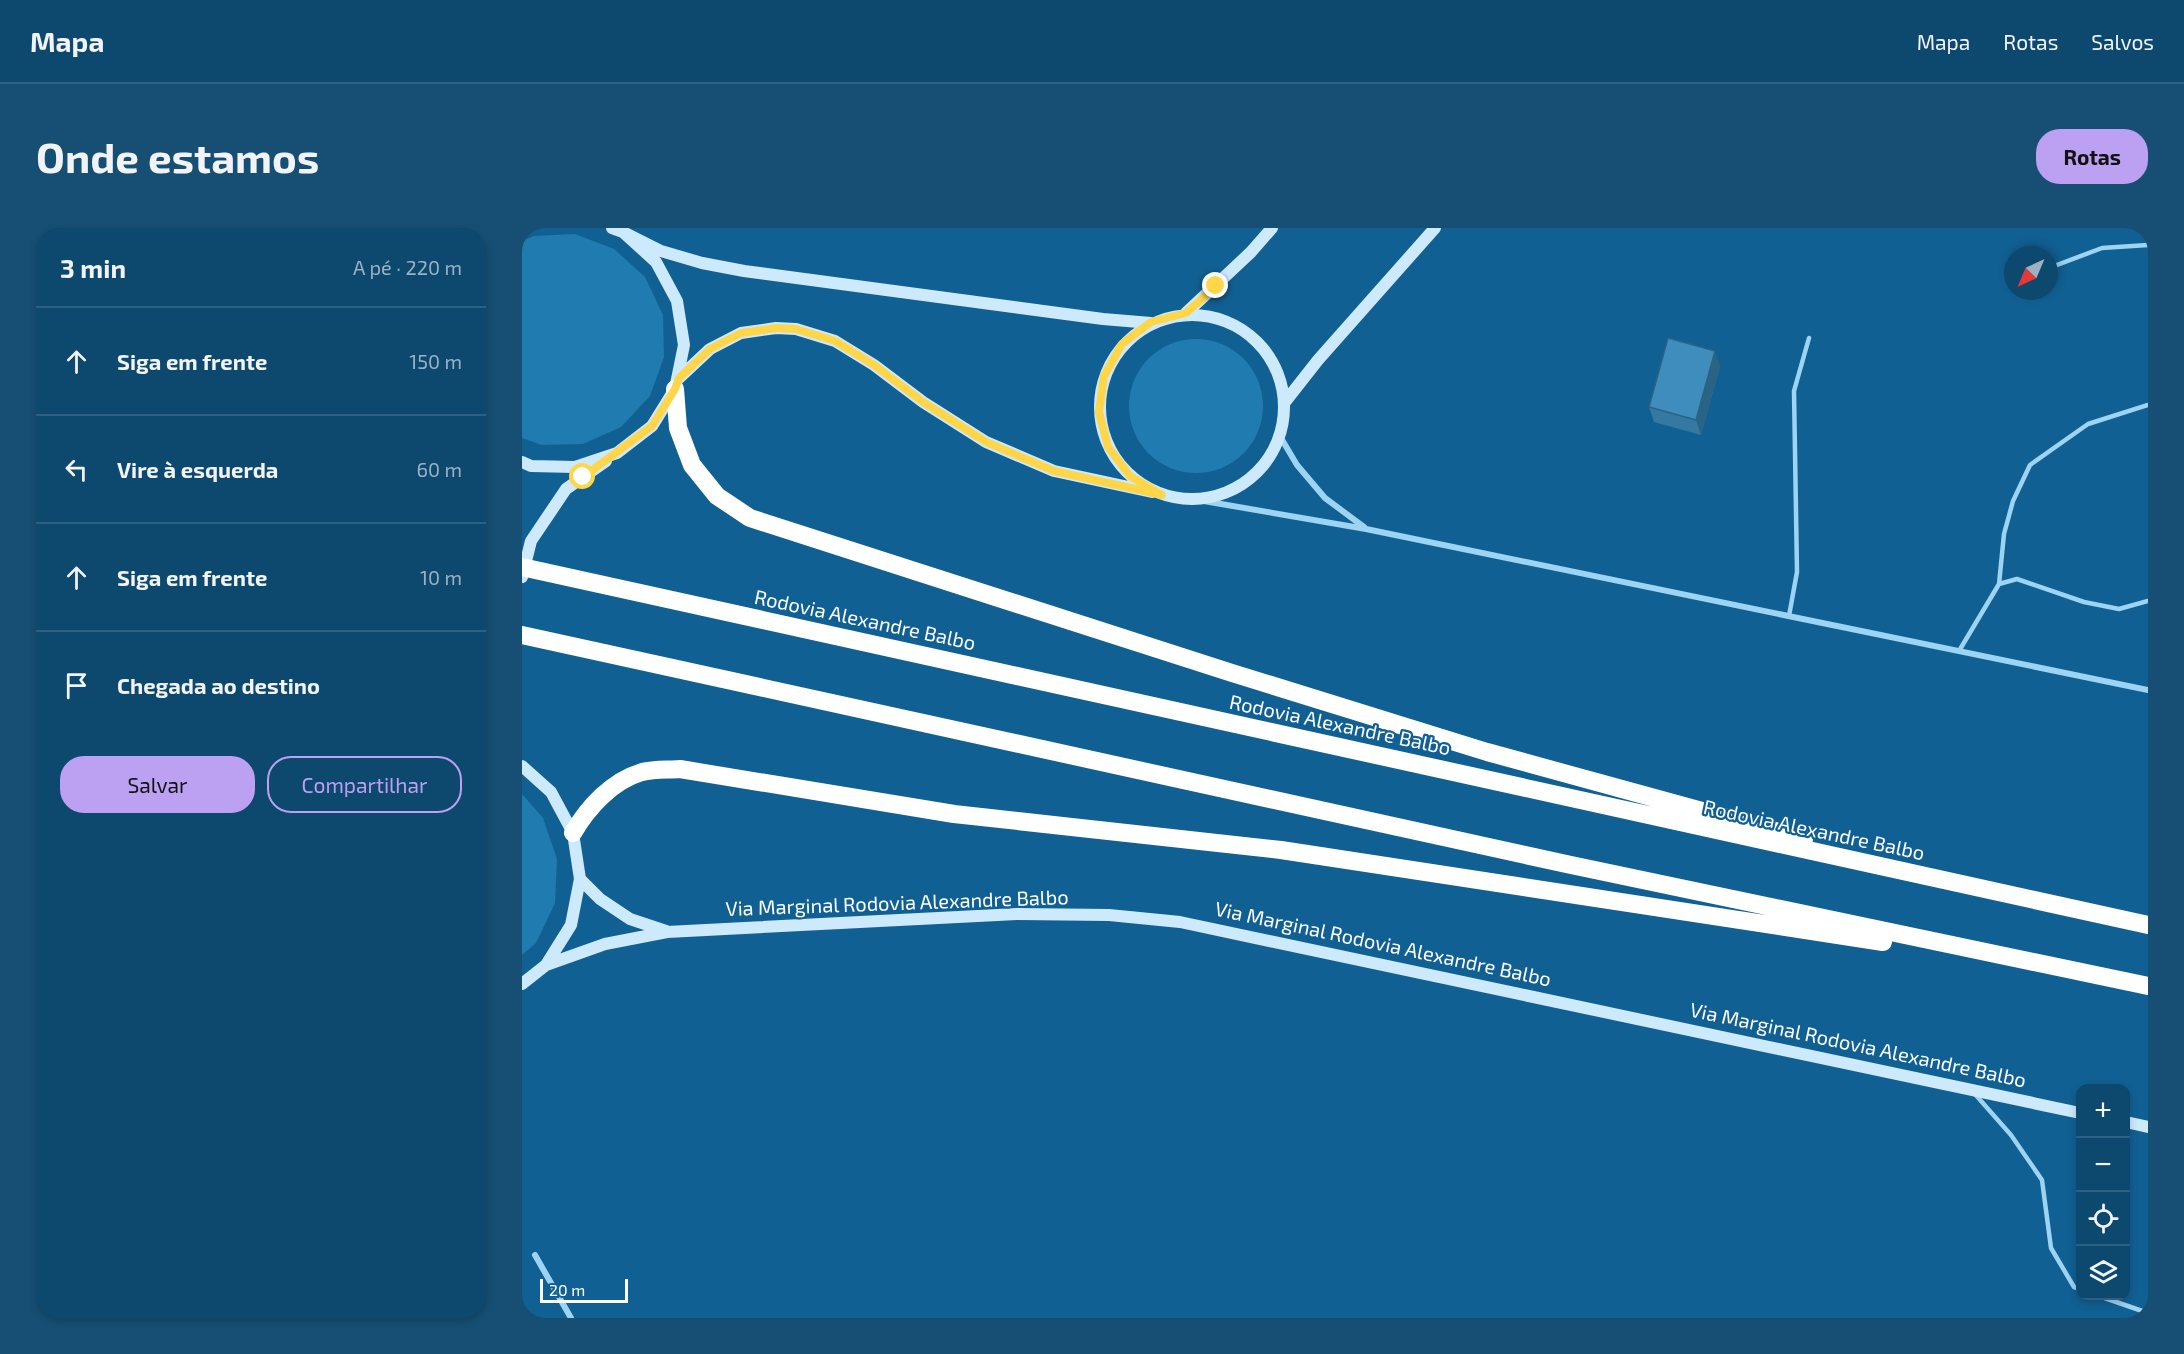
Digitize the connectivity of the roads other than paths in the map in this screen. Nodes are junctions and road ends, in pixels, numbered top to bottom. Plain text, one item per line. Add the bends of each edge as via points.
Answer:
1 (1272, 228) edge
2 (1435, 228) edge
3 (617, 230) edge
4 (2148, 245) edge
5 (2058, 265) edge
6 (1186, 313) junction
7 (1151, 322) junction
8 (1809, 338) dead end
9 (677, 384) junction
10 (1286, 402) junction
11 (2148, 405) edge
12 (1281, 438) junction
13 (617, 453) junction
14 (522, 462) edge
15 (1162, 495) junction
16 (1198, 500) junction
17 (1366, 529) junction
18 (522, 567) edge
19 (522, 577) edge
20 (1999, 584) junction
21 (2148, 601) edge
22 (1789, 616) junction
23 (522, 635) edge
24 (1959, 651) junction
25 (2148, 690) edge
26 (522, 766) edge
27 (573, 833) junction
28 (580, 879) junction
29 (2029, 900) junction
30 (2148, 925) edge
31 (667, 932) junction
32 (546, 965) junction
33 (2087, 973) junction
34 (522, 984) edge
35 (2148, 986) edge
36 (1971, 1089) junction
37 (2076, 1112) edge
38 (2130, 1123) edge
39 (2148, 1127) edge
40 (535, 1255) dead end
41 (2076, 1288) edge
42 (2111, 1300) edge
43 (2148, 1313) edge
44 (572, 1318) edge

1 - 6 street
2 - 10 street via 1318,360
3 - 7 street via 672,254 744,271 1102,319
3 - 9 street via 656,262 677,301 684,345
4 - 5 lane via 2102,248
6 - 7 street
6 - 10 street via 1223,318 1254,337 1276,366
7 - 15 street via 1122,344 1104,376 1099,412 1108,447 1130,476
8 - 22 lane via 1794,391 1797,572
9 - 13 street via 652,426
9 - 15 street via 710,349 741,333 796,329 835,341 986,442 1054,471
9 - 29 highway via 678,428 692,465 717,496 750,518 1487,752
10 - 12 street
11 - 20 lane via 2088,424 2030,465 2013,501 2004,534
12 - 16 street via 1262,469 1233,491
12 - 17 street via 1297,465 1325,498
13 - 14 street via 575,467 531,466
13 - 19 street via 566,489 531,541
15 - 16 street
16 - 17 street
17 - 22 street
18 - 29 highway, Rodovia Alexandre Balbo
20 - 21 lane via 2017,579 2084,602 2119,609
20 - 24 lane
22 - 24 street
23 - 33 highway via 1571,865
24 - 25 street
26 - 27 street via 551,792
27 - 28 street
27 - 33 highway via 582,817 608,790 642,772 680,769 954,814 1281,850
28 - 31 street, Via Marginal Rodovia Alexandre Balbo via 600,899 630,919
28 - 32 street via 571,925
29 - 30 highway, Rodovia Alexandre Balbo
31 - 32 street, Via Marginal Rodovia Alexandre Balbo via 605,944
31 - 36 street, Via Marginal Rodovia Alexandre Balbo via 1017,914 1109,915 1180,922
32 - 34 street
33 - 35 highway
36 - 37 street, Via Marginal Rodovia Alexandre Balbo
36 - 41 lane via 2011,1135 2042,1180 2051,1248
38 - 39 street
40 - 44 street
42 - 43 lane

